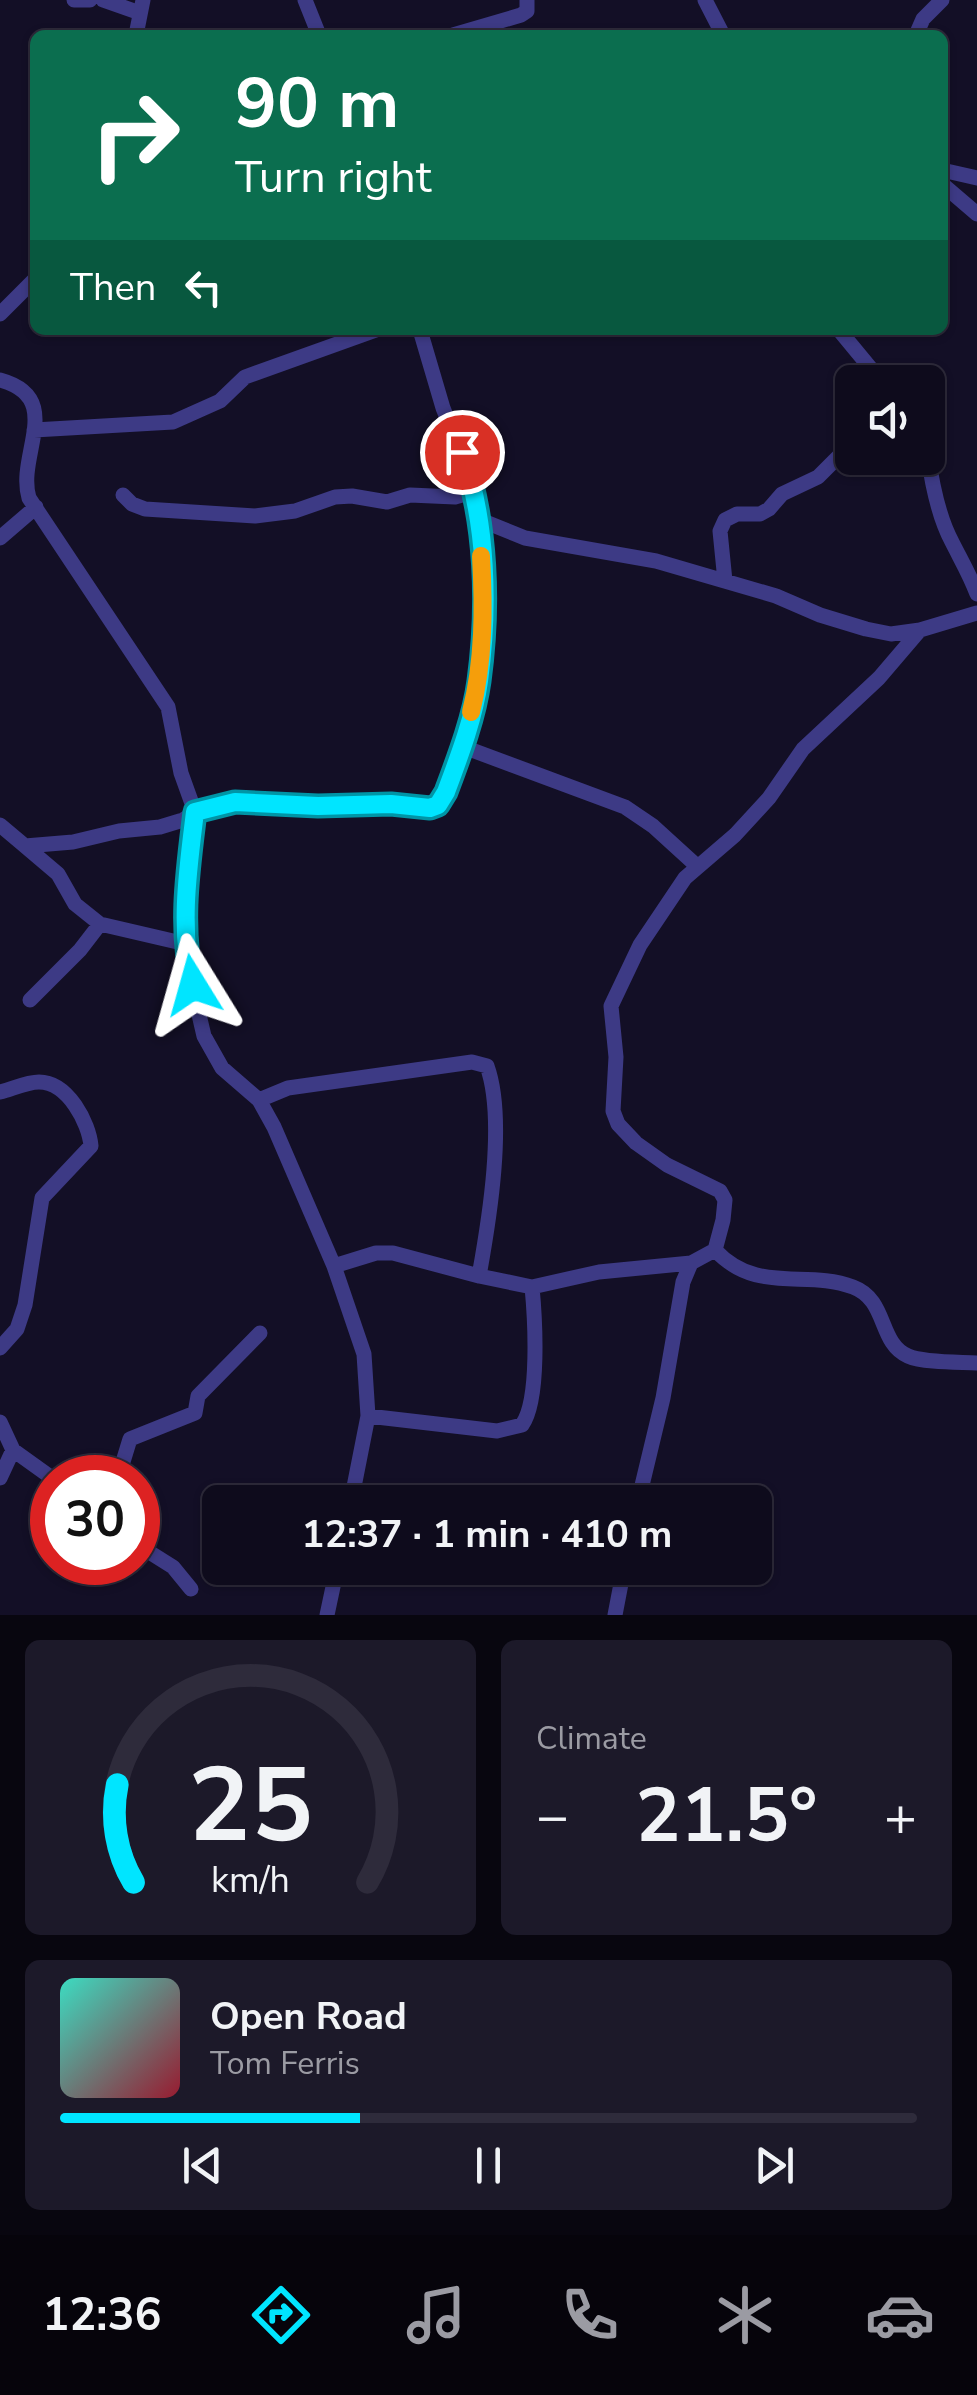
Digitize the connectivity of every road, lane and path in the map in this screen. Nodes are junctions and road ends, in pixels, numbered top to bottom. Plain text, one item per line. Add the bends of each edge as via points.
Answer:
1 (74, 0) edge
2 (90, 0) edge
3 (103, 0) edge
4 (306, 0) edge
5 (527, 0) edge
6 (705, 0) edge
7 (942, 0) edge
8 (142, 7) edge
9 (318, 30) edge
10 (469, 30) edge
11 (720, 30) edge
12 (918, 30) edge
13 (948, 171) edge
14 (977, 178) edge
15 (948, 189) edge
16 (977, 214) edge
17 (30, 284) edge
18 (0, 314) edge
19 (362, 335) edge
20 (421, 335) edge
21 (844, 335) edge
22 (868, 365) edge
23 (0, 380) edge
24 (34, 430) junction
25 (835, 460) edge
26 (930, 475) edge
27 (476, 491) junction
28 (123, 495) dead end
29 (36, 507) junction
30 (478, 519) junction
31 (0, 538) edge
32 (724, 581) junction
33 (977, 594) edge
34 (977, 614) edge
35 (920, 630) junction
36 (461, 746) junction
37 (195, 812) junction
38 (0, 825) edge
39 (25, 846) junction
40 (698, 867) junction
41 (100, 924) junction
42 (186, 944) junction
43 (30, 1000) dead end
44 (0, 1092) edge
45 (258, 1100) junction
46 (715, 1250) junction
47 (691, 1263) junction
48 (334, 1266) junction
49 (479, 1276) junction
50 (532, 1287) junction
51 (260, 1332) dead end
52 (0, 1348) edge
53 (977, 1363) edge
54 (368, 1416) junction
55 (0, 1422) edge
56 (13, 1450) junction
57 (125, 1455) edge
58 (30, 1462) edge
59 (0, 1478) edge
60 (358, 1485) edge
61 (642, 1485) edge
62 (160, 1559) edge
63 (334, 1585) edge
64 (621, 1585) edge
65 (191, 1589) dead end
66 (328, 1615) edge
67 (615, 1615) edge

1 - 2 street
3 - 8 street
4 - 9 street
5 - 10 street via 521,15
6 - 11 street
7 - 12 street
13 - 14 street
15 - 16 street
17 - 18 street
19 - 24 street via 245,376 220,401 173,422
20 - 27 street
21 - 22 street
23 - 24 street via 27,392
24 - 29 street via 24,482
25 - 32 street via 760,514 725,520
26 - 33 street
27 - 28 street via 387,502 335,497 254,516 145,509
27 - 30 street
29 - 31 street
29 - 37 street via 168,708
30 - 32 street via 526,538 618,552
30 - 36 street via 481,654
32 - 35 street via 866,629
34 - 35 street
35 - 40 street via 803,749 735,835
36 - 37 street via 446,792 430,808 235,802
36 - 40 street via 626,807
37 - 39 street via 160,827
37 - 42 street
38 - 39 street
39 - 41 street
40 - 46 street via 640,946 611,1006 613,1111 636,1143 720,1191 725,1200
41 - 42 street
41 - 43 street
42 - 45 street via 204,1036 222,1068
44 - 52 street via 41,1082 54,1087 78,1107 90,1127 91,1146 42,1198 24,1305 17,1329
45 - 48 street
45 - 49 street via 303,1086 472,1062 487,1066 494,1160
46 - 47 street
46 - 53 street via 742,1271 865,1292 909,1357
47 - 50 street
47 - 61 street
48 - 49 street via 393,1253
48 - 54 street via 364,1354
49 - 50 street
50 - 54 street via 535,1350 522,1425 496,1431
51 - 57 street via 198,1396 195,1414 130,1439
54 - 60 street
55 - 56 street
56 - 58 street
56 - 59 street
62 - 65 street
63 - 66 street
64 - 67 street

